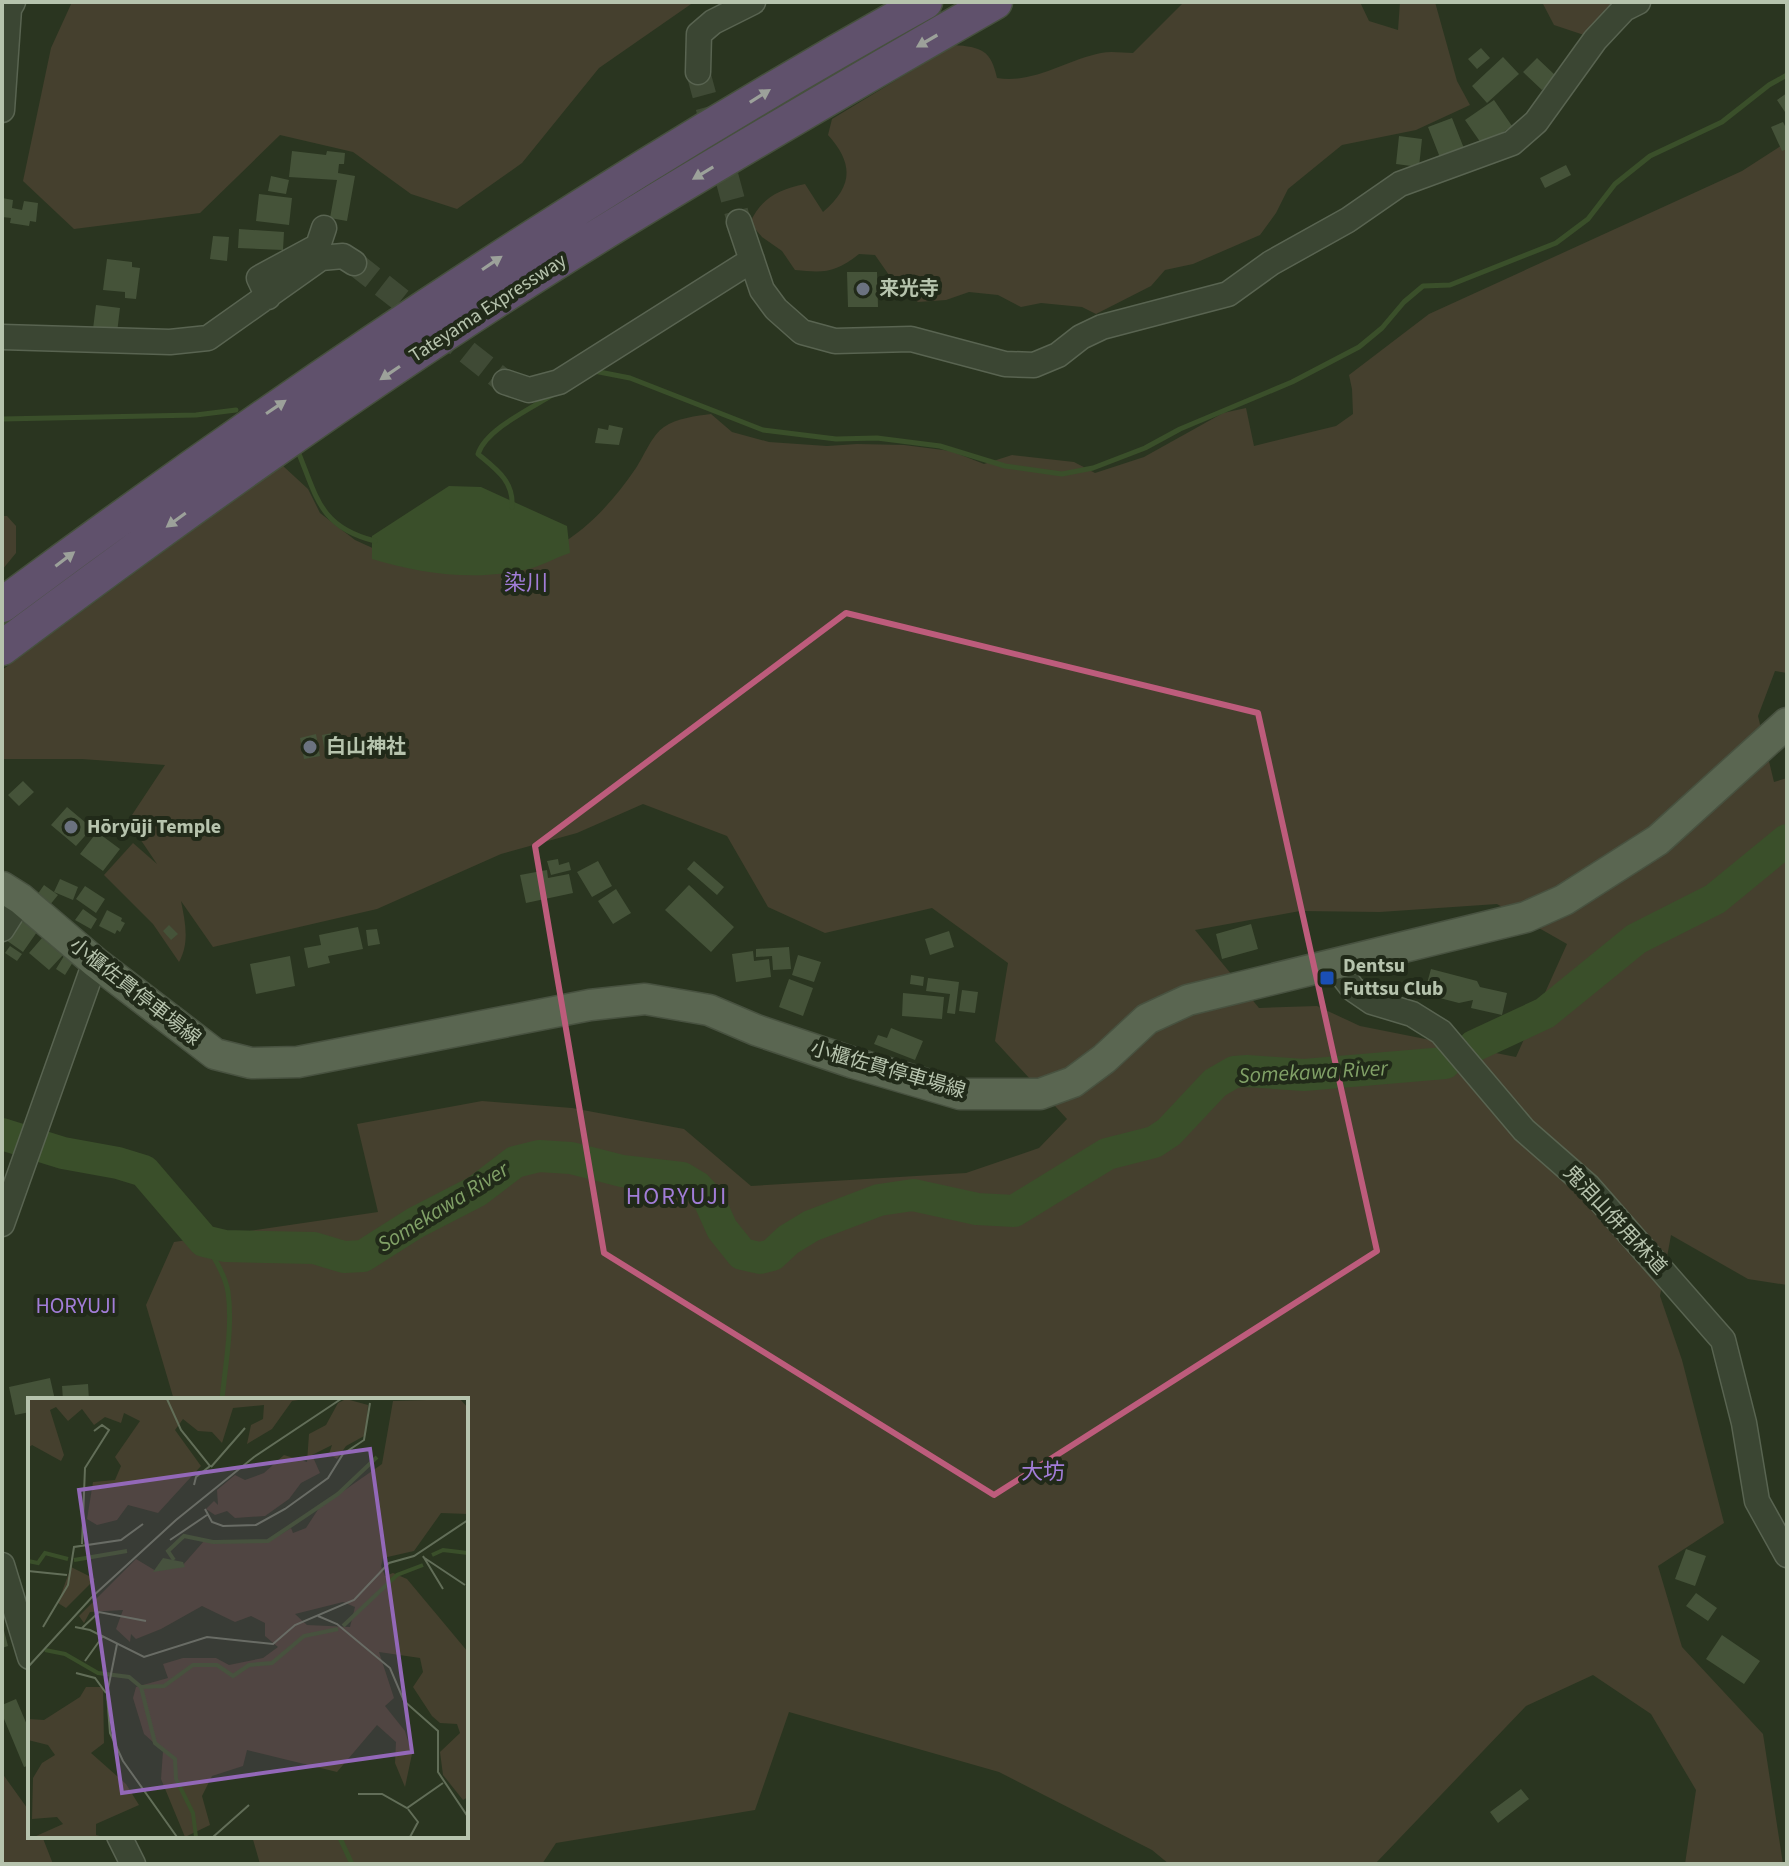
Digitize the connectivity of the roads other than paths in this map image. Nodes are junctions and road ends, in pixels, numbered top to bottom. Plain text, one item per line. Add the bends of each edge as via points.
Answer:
1 (13, 2) edge
2 (753, 2) edge
3 (925, 2) edge
4 (995, 2) edge
5 (1638, 2) edge
6 (698, 72) tunnel mouth
7 (2, 110) edge
8 (739, 222) tunnel mouth
9 (324, 228) dead end
10 (752, 260) junction
11 (354, 263) tunnel mouth
12 (268, 297) junction
13 (2, 337) edge
14 (505, 382) tunnel mouth
15 (2, 605) edge
16 (2, 648) edge
17 (1787, 723) edge
18 (11, 893) edge
19 (2, 929) edge
20 (95, 962) junction
21 (1333, 963) junction
22 (2, 1224) edge
23 (1787, 1555) edge
24 (2, 1565) edge
25 (28, 1650) edge
26 (120, 1838) edge
27 (133, 1864) edge

1 - 7 street
2 - 6 street via 699,34
15 -> 3 highway, Tateyama Expressway via 255,421 538,233 795,74
4 -> 16 highway, Tateyama Expressway via 812,106 556,263 279,447
5 - 10 street via 1605,30 1536,122 1512,143 1400,184 1228,294 1102,327 1034,365 1005,364 911,339 835,341 802,332 762,290
8 - 10 street
9 - 12 street via 318,246 259,278
10 - 14 street via 559,382 529,390
11 - 12 street via 343,256 321,258
12 - 13 street via 208,338 170,342
17 - 21 main road, 小櫃佐貫停車場線 via 1658,840 1564,900 1526,917
18 - 19 street
18 - 20 main road, 小櫃佐貫停車場線
20 - 21 main road, 小櫃佐貫停車場線 via 215,1054 251,1063 298,1062 645,999 709,1010 854,1063 960,1094 999,1095 1040,1094 1073,1082 1147,1019 1188,1000
20 - 22 street
21 - 23 street, 鬼泪山併用林道 via 1353,989 1372,1002 1412,1014 1441,1032 1524,1130 1588,1186 1723,1340 1757,1501
24 - 25 street
26 - 27 street

